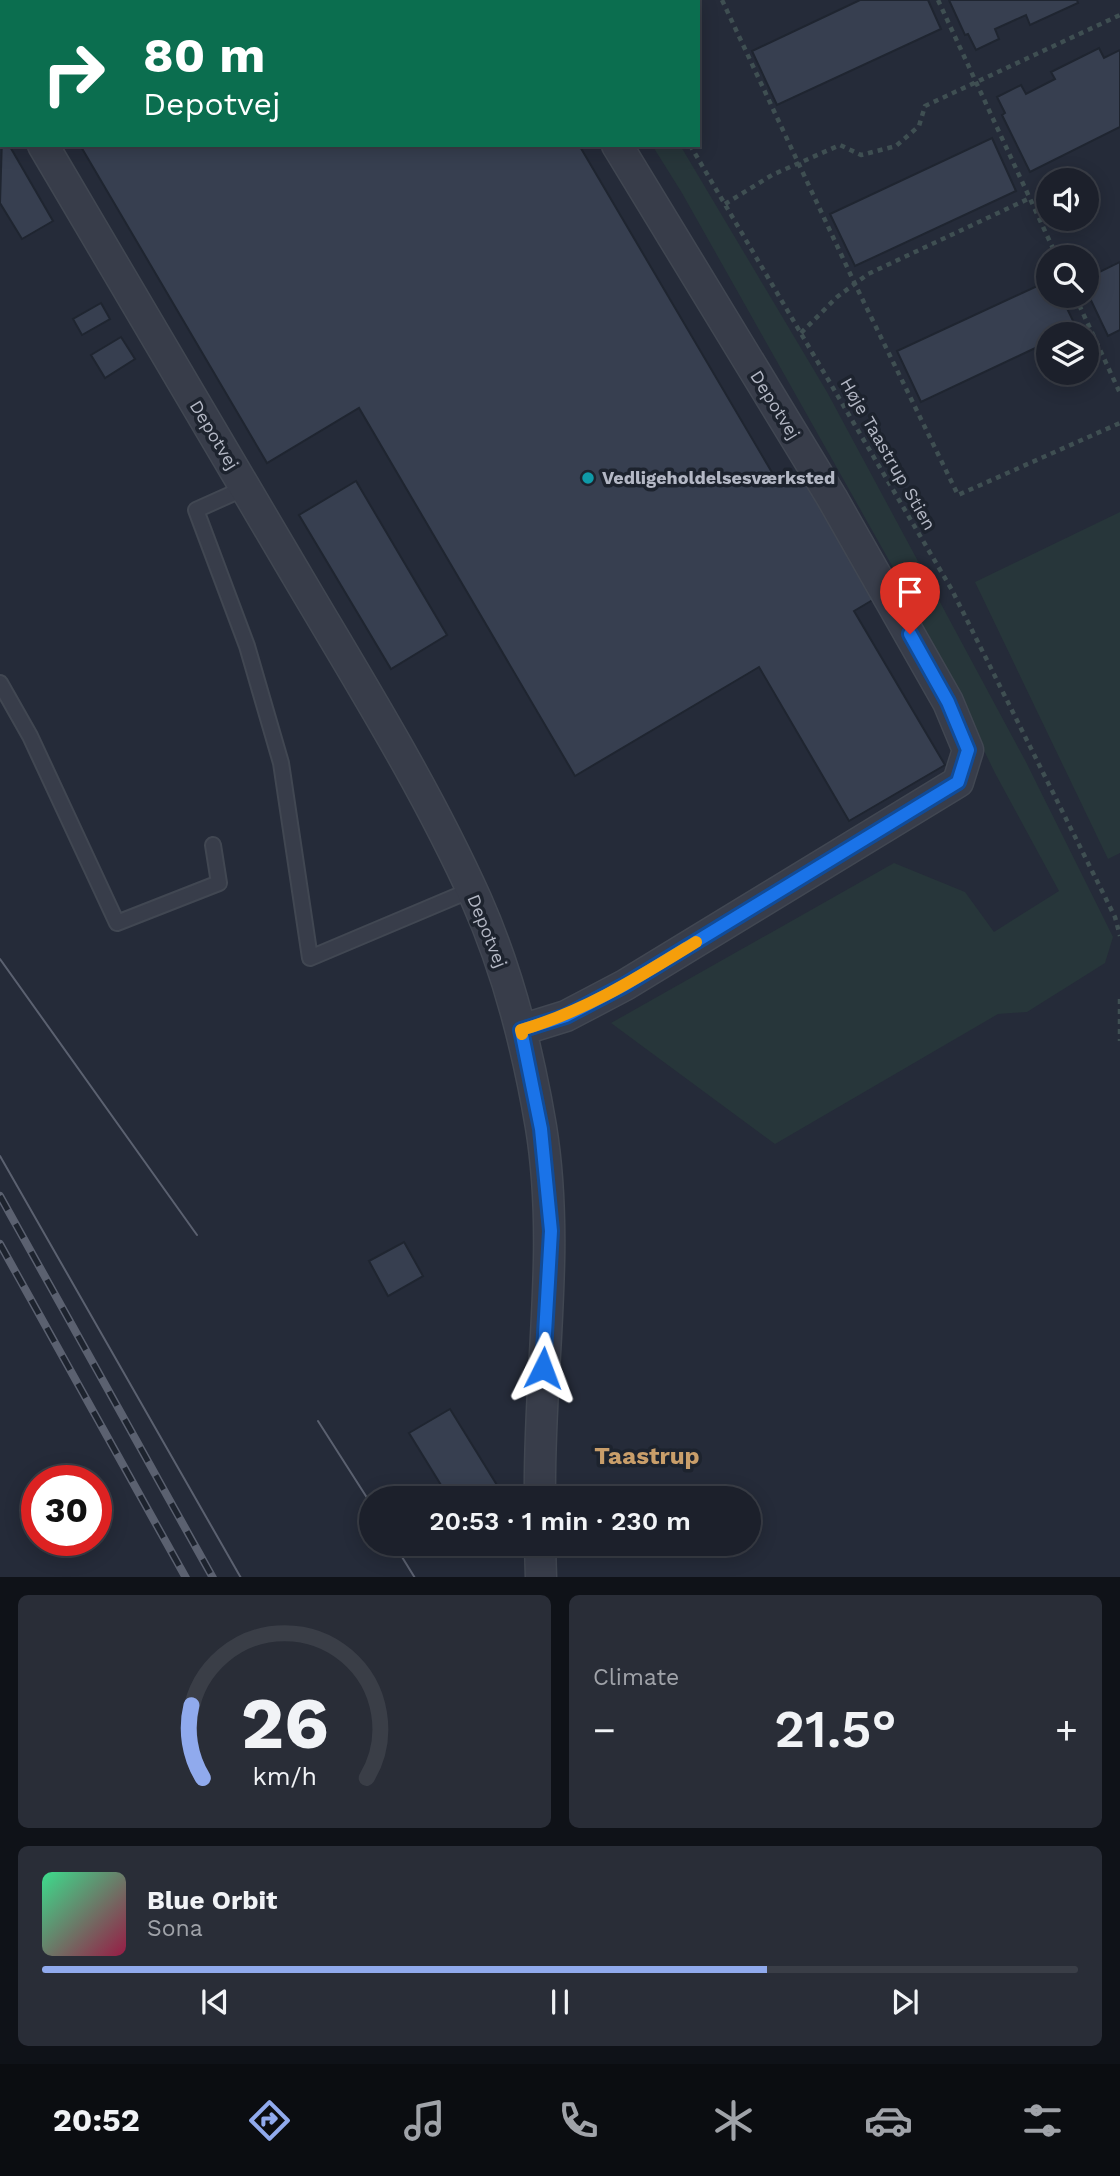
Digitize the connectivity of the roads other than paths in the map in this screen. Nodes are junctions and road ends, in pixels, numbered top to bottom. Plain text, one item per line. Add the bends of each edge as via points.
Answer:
1 (44, 147) edge
2 (618, 147) edge
3 (245, 488) junction
4 (0, 683) edge
5 (214, 845) dead end
6 (471, 890) junction
7 (521, 1030) junction
8 (540, 1486) edge
9 (540, 1556) edge
10 (541, 1577) edge

1 - 3 street, Depotvej
2 - 7 street, Depotvej via 832,498 948,702 968,750 958,782 625,985 566,1016
3 - 6 street, Depotvej via 402,753
3 - 6 lane via 196,510 247,646 282,763 310,958
4 - 5 lane via 30,736 117,923 219,883
6 - 7 street, Depotvej
7 - 8 street, Depotvej via 541,1129 551,1231
9 - 10 street

